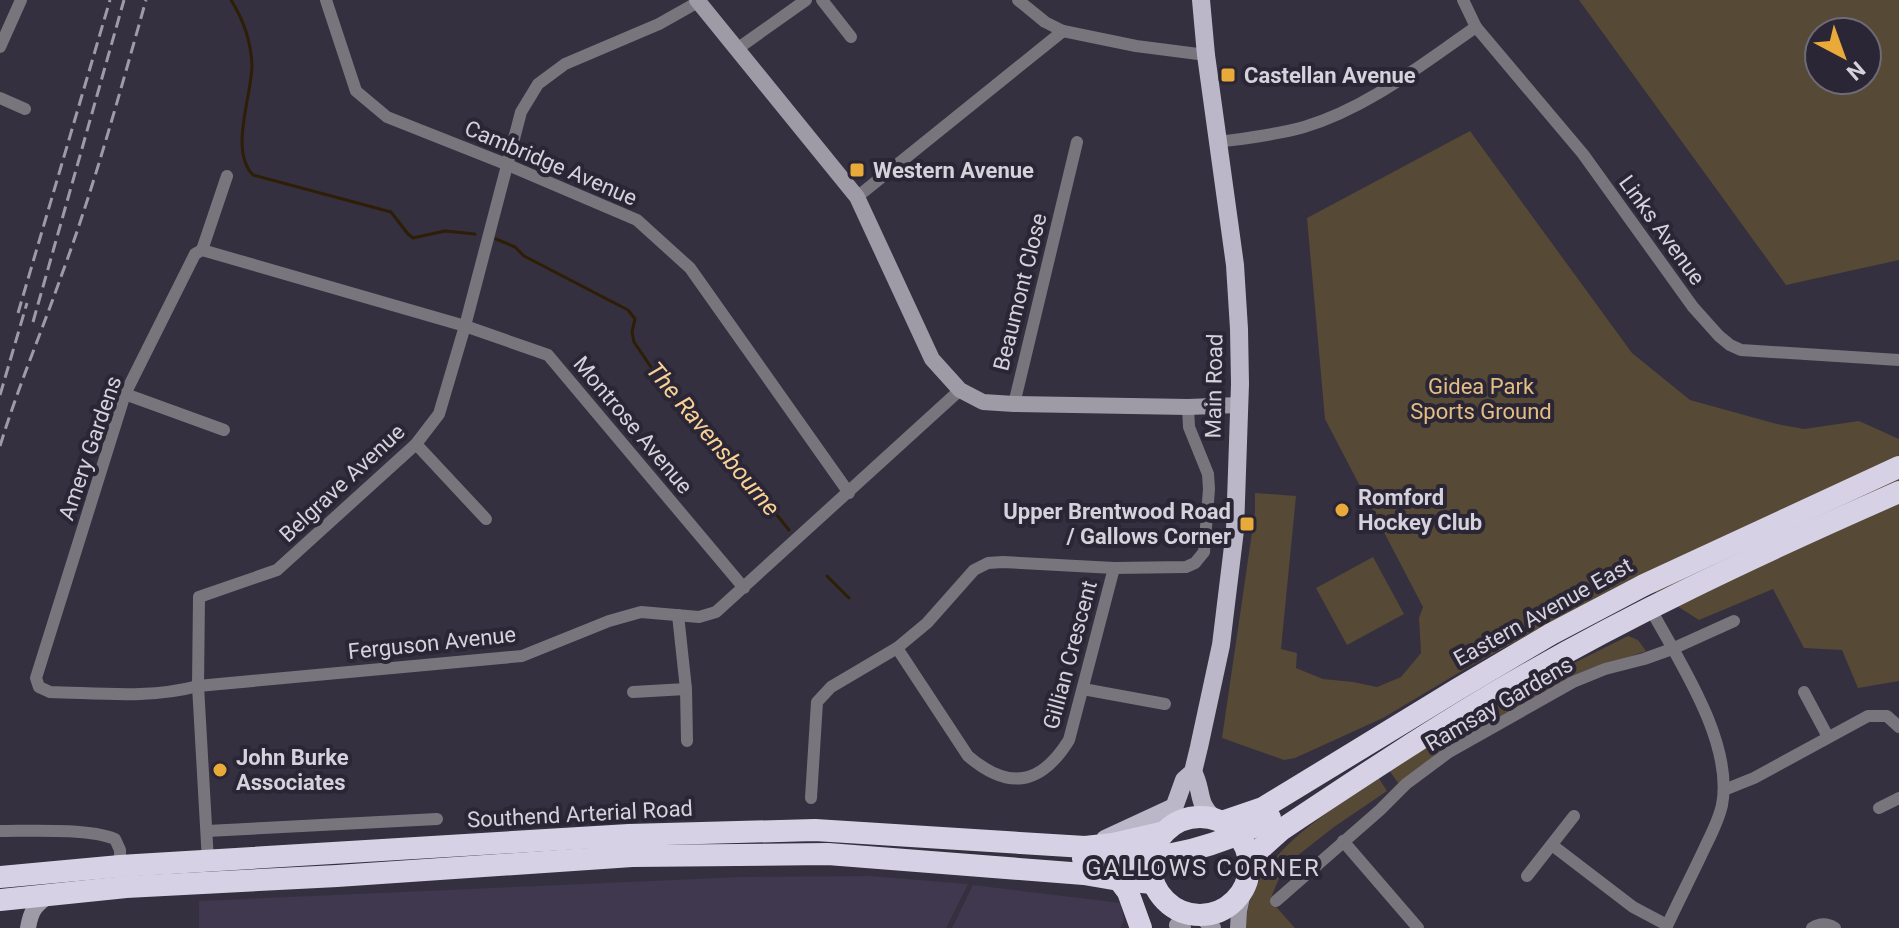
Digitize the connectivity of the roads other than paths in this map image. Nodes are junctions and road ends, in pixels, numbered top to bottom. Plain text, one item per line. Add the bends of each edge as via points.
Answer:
1 (21, 0) edge
2 (326, 0) edge
3 (806, 0) edge
4 (822, 0) edge
5 (1018, 0) edge
6 (1201, 0) edge
7 (1463, 0) edge
8 (698, 1) edge
9 (1476, 27) junction
10 (1063, 31) junction
11 (851, 37) dead end
12 (0, 47) edge
13 (737, 49) junction
14 (1206, 55) junction
15 (0, 98) edge
16 (25, 109) dead end
17 (1077, 142) dead end
18 (1218, 142) junction
19 (508, 165) junction
20 (227, 176) dead end
21 (857, 197) junction
22 (202, 250) junction
23 (465, 326) junction
24 (1899, 360) edge
25 (960, 390) junction
26 (125, 394) junction
27 (1014, 404) junction
28 (1239, 405) junction
29 (1188, 407) junction
30 (224, 430) dead end
31 (416, 444) junction
32 (1899, 467) edge
33 (1899, 492) edge
34 (849, 493) junction
35 (486, 519) dead end
36 (1114, 568) junction
37 (744, 588) junction
38 (1650, 608) junction
39 (678, 615) junction
40 (1734, 621) dead end
41 (897, 648) junction
42 (1672, 649) junction
43 (198, 686) junction
44 (686, 689) junction
45 (1083, 689) junction
46 (1458, 689) junction
47 (633, 692) dead end
48 (1804, 692) dead end
49 (1491, 695) junction
50 (1165, 704) dead end
51 (1899, 727) edge
52 (1828, 737) junction
53 (687, 741) dead end
54 (1376, 753) junction
55 (1193, 772) junction
56 (1724, 790) junction
57 (811, 798) dead end
58 (1899, 798) edge
59 (1172, 808) junction
60 (1879, 808) dead end
61 (1574, 816) dead end
62 (437, 819) dead end
63 (1218, 820) junction
64 (815, 830) junction
65 (0, 831) edge
66 (207, 831) junction
67 (1164, 831) junction
68 (1343, 841) junction
69 (1552, 845) junction
70 (1071, 847) junction
71 (964, 850) junction
72 (828, 854) junction
73 (208, 861) junction
74 (1249, 863) junction
75 (120, 866) junction
76 (1527, 876) dead end
77 (0, 877) edge
78 (1119, 880) junction
79 (1156, 887) junction
80 (1244, 888) junction
81 (49, 895) junction
82 (0, 900) edge
83 (1276, 901) dead end
84 (1190, 923) edge
85 (1411, 925) edge
86 (1666, 926) edge
87 (28, 928) edge
88 (1142, 928) edge
89 (1238, 928) edge
90 (1812, 928) edge
91 (1835, 928) edge

1 - 12 street
2 - 19 street, Cambridge Avenue via 356,91 387,117
3 - 13 street
4 - 11 street
5 - 10 street
6 - 14 main road, Main Road
7 - 9 street, Links Avenue
8 - 13 street
8 - 19 street, Belgrave Avenue via 659,24 565,64 538,84 521,112
9 - 18 street via 1334,116 1273,135
9 - 24 street, Links Avenue via 1583,154 1693,307 1730,345 1741,350
10 - 14 street
10 - 21 street
13 - 21 street
14 - 18 main road, Main Road
15 - 16 street
17 - 27 street, Beaumont Close
18 - 28 main road, Main Road via 1235,265
19 - 23 street, Belgrave Avenue
19 - 34 street, Cambridge Avenue via 637,220 690,268
20 - 22 street, Amery Gardens
21 - 25 street via 932,359
22 - 23 street
22 - 26 street, Amery Gardens via 195,254
23 - 31 street, Belgrave Avenue via 439,414
23 - 37 street, Montrose Avenue via 548,355
25 - 27 street via 983,402
25 - 34 street, Ferguson Avenue
26 - 30 street
26 - 43 street, Amery Gardens via 36,678 39,687 50,692 161,693
27 - 29 street
28 - 29 street
28 - 55 main road, Main Road via 1235,530 1223,631
29 - 36 street via 1189,427 1208,474 1204,552 1186,567
31 - 35 street
31 - 43 street, Belgrave Avenue via 277,570 199,597
32 - 46 highway, Eastern Avenue East via 1644,585
33 - 38 highway
34 - 37 street, Ferguson Avenue
36 - 41 street via 988,563 974,570
36 - 45 street, Gillian Crescent
37 - 39 street, Ferguson Avenue via 716,612
38 - 42 street
38 - 49 highway
39 - 43 street, Ferguson Avenue via 641,612 522,656
39 - 44 street
40 - 42 street, Ramsay Gardens
41 - 45 street, Gillian Crescent via 968,756 1002,778 1044,770 1058,757 1069,740
41 - 57 street via 831,687 817,702
42 - 56 street via 1716,738
42 - 68 street, Ramsay Gardens via 1573,682 1491,727 1406,784
43 - 66 street, Belgrave Avenue
44 - 47 street
44 - 53 street
45 - 50 street
46 - 54 highway
46 - 63 highway, Eastern Avenue East via 1263,808
48 - 52 street
49 - 54 highway
49 - 74 highway via 1281,830
51 - 52 street via 1887,716 1868,716
52 - 56 street
54 - 71 highway via 1252,828 1185,853 1105,860
55 - 59 main road, Main Road
55 - 63 main road via 1202,804
56 - 86 street via 1714,828
58 - 60 street
59 - 67 main road, Main Road
59 - 70 main road via 1099,841
61 - 69 street
62 - 66 street
63 - 67 highway via 1194,817
63 - 74 highway via 1239,835
64 - 70 highway, Southend Arterial Road
64 - 71 highway
64 - 73 highway, Southend Arterial Road via 629,835
65 - 75 street via 105,835 115,839
66 - 73 street, Belgrave Avenue
67 - 70 highway, Southend Arterial Road via 1103,846
67 - 79 highway via 1152,854
68 - 83 street, Ramsay Gardens
68 - 85 street
69 - 76 street
69 - 86 street
71 - 72 highway via 851,848
72 - 78 highway, Southend Arterial Road
72 - 81 highway, Southend Arterial Road via 632,856
73 - 75 highway, Southend Arterial Road
74 - 80 highway
75 - 77 highway, Southend Arterial Road
78 - 79 highway, Southend Arterial Road
78 - 88 highway
79 - 84 highway
79 - 88 highway
80 - 84 highway via 1226,907
80 - 89 street
81 - 82 highway, Southend Arterial Road
81 - 87 street via 35,906
90 - 91 street

